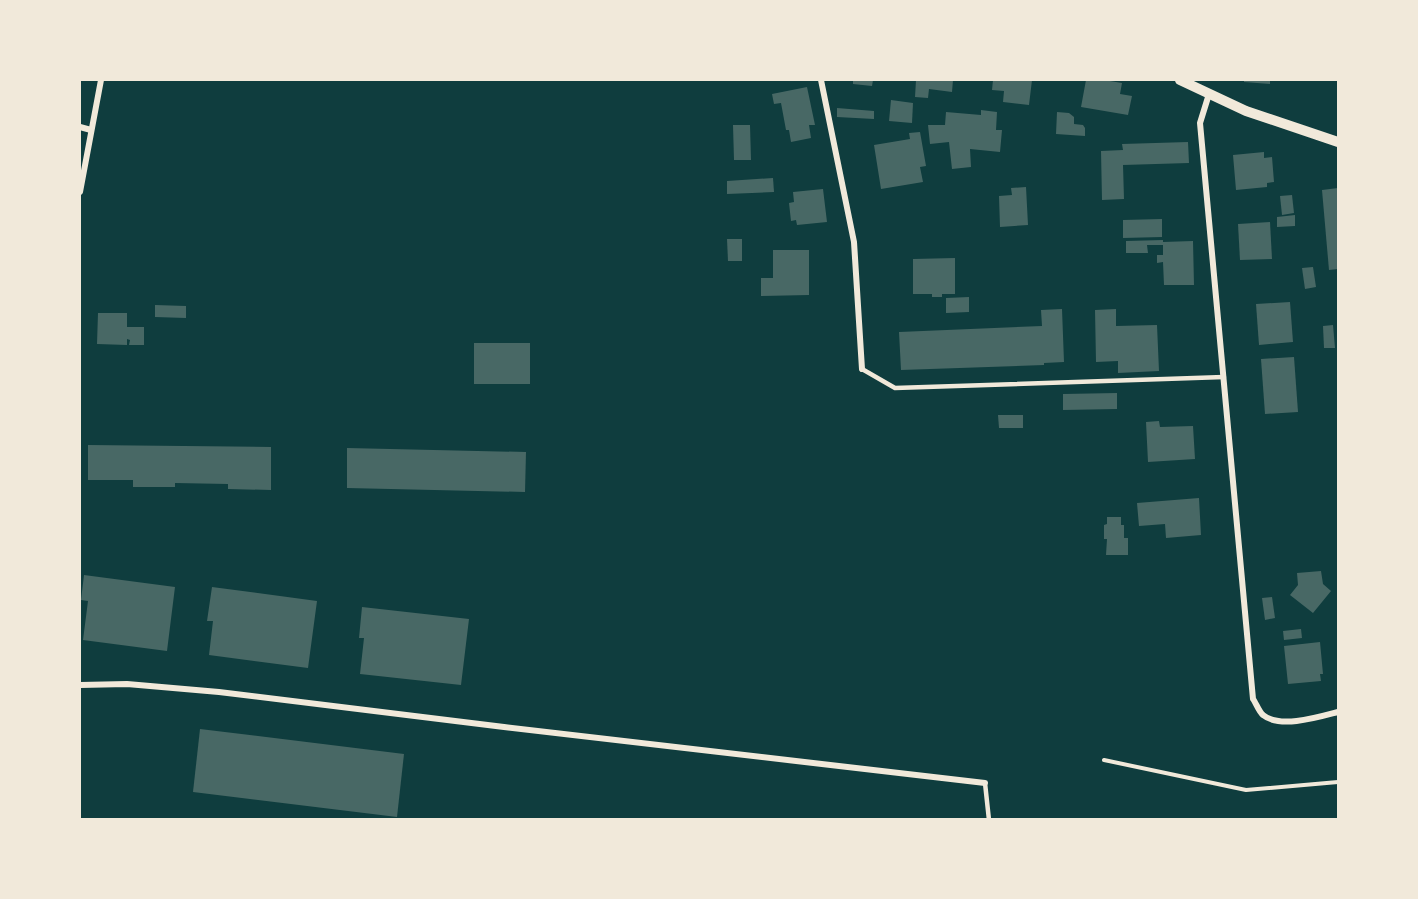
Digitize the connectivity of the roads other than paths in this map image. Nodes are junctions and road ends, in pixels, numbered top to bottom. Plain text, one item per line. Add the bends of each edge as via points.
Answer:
1 (101, 80) edge
2 (822, 80) edge
3 (1180, 80) edge
4 (1209, 94) junction
5 (80, 127) edge
6 (91, 130) junction
7 (1338, 142) edge
8 (80, 192) edge
9 (862, 369) joint
10 (1224, 377) junction
11 (80, 685) edge
12 (1338, 712) edge
13 (985, 783) joint
14 (989, 819) edge

1 - 6 street
2 - 9 street via 854,242
3 - 4 street
4 - 7 street via 1269,120
4 - 10 street via 1200,123
5 - 6 street
6 - 8 street
9 - 10 lane via 895,388
10 - 12 street via 1253,699 1262,715 1285,722
11 - 13 street via 127,684 219,692
13 - 14 lane

